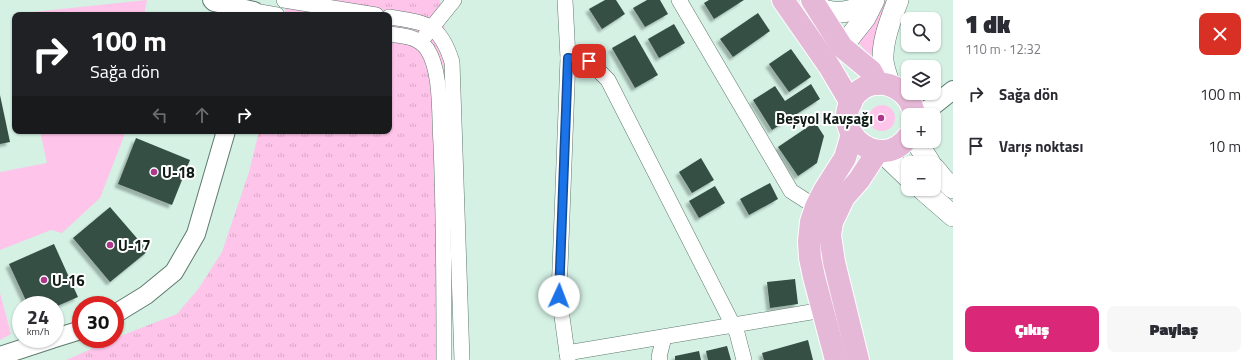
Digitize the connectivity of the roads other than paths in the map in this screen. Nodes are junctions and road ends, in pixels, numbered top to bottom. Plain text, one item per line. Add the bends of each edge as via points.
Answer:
1 (212, 0) edge
2 (284, 0) edge
3 (454, 0) edge
4 (565, 0) edge
5 (679, 0) edge
6 (783, 0) edge
7 (874, 0) edge
8 (898, 0) edge
9 (814, 3) edge
10 (246, 9) edge
11 (261, 12) edge
12 (358, 12) edge
13 (392, 18) edge
14 (431, 28) junction
15 (392, 35) edge
16 (420, 41) junction
17 (842, 47) junction
18 (568, 58) junction
19 (829, 66) junction
20 (895, 89) edge
21 (953, 89) edge
22 (941, 90) edge
23 (851, 103) junction
24 (912, 108) edge
25 (930, 108) edge
26 (225, 134) edge
27 (852, 134) junction
28 (901, 143) edge
29 (879, 151) junction
30 (901, 170) edge
31 (941, 177) edge
32 (953, 188) edge
33 (930, 196) edge
34 (816, 207) junction
35 (953, 216) edge
36 (124, 308) edge
37 (823, 310) junction
38 (733, 326) junction
39 (664, 337) junction
40 (25, 348) edge
41 (0, 356) edge
42 (568, 357) edge
43 (444, 360) edge
44 (462, 360) edge
45 (660, 360) edge
46 (744, 360) edge
47 (836, 360) edge
48 (858, 360) edge

1 - 10 street
2 - 12 street
3 - 14 street
4 - 18 street
5 - 34 street via 791,191
6 - 19 main road
7 - 9 main road via 865,6 844,12 828,11
7 - 17 main road via 862,23
8 - 20 main road via 890,20 883,61
9 - 17 main road
10 - 11 street
13 - 14 street via 418,22
14 - 16 street
14 - 44 street via 441,36 452,62
15 - 16 street
16 - 43 street via 432,58 438,78 443,200
17 - 19 main road
17 - 20 main road
18 - 38 street via 589,61 608,80
18 - 42 street via 559,296
19 - 23 main road
20 - 23 main road via 869,86 860,91
20 - 24 main road via 911,101
21 - 22 street
21 - 25 street
23 - 27 main road via 848,121
26 - 36 street via 196,234 174,272 146,295
27 - 29 main road via 867,148
27 - 34 main road via 845,158
28 - 29 main road via 890,150
29 - 30 main road
29 - 48 main road via 844,197 832,222 830,235
31 - 32 main road
33 - 35 main road
34 - 37 main road via 811,222 810,258
37 - 38 street
37 - 47 main road
38 - 39 street
38 - 46 street
39 - 42 street
39 - 45 street
40 - 41 street

